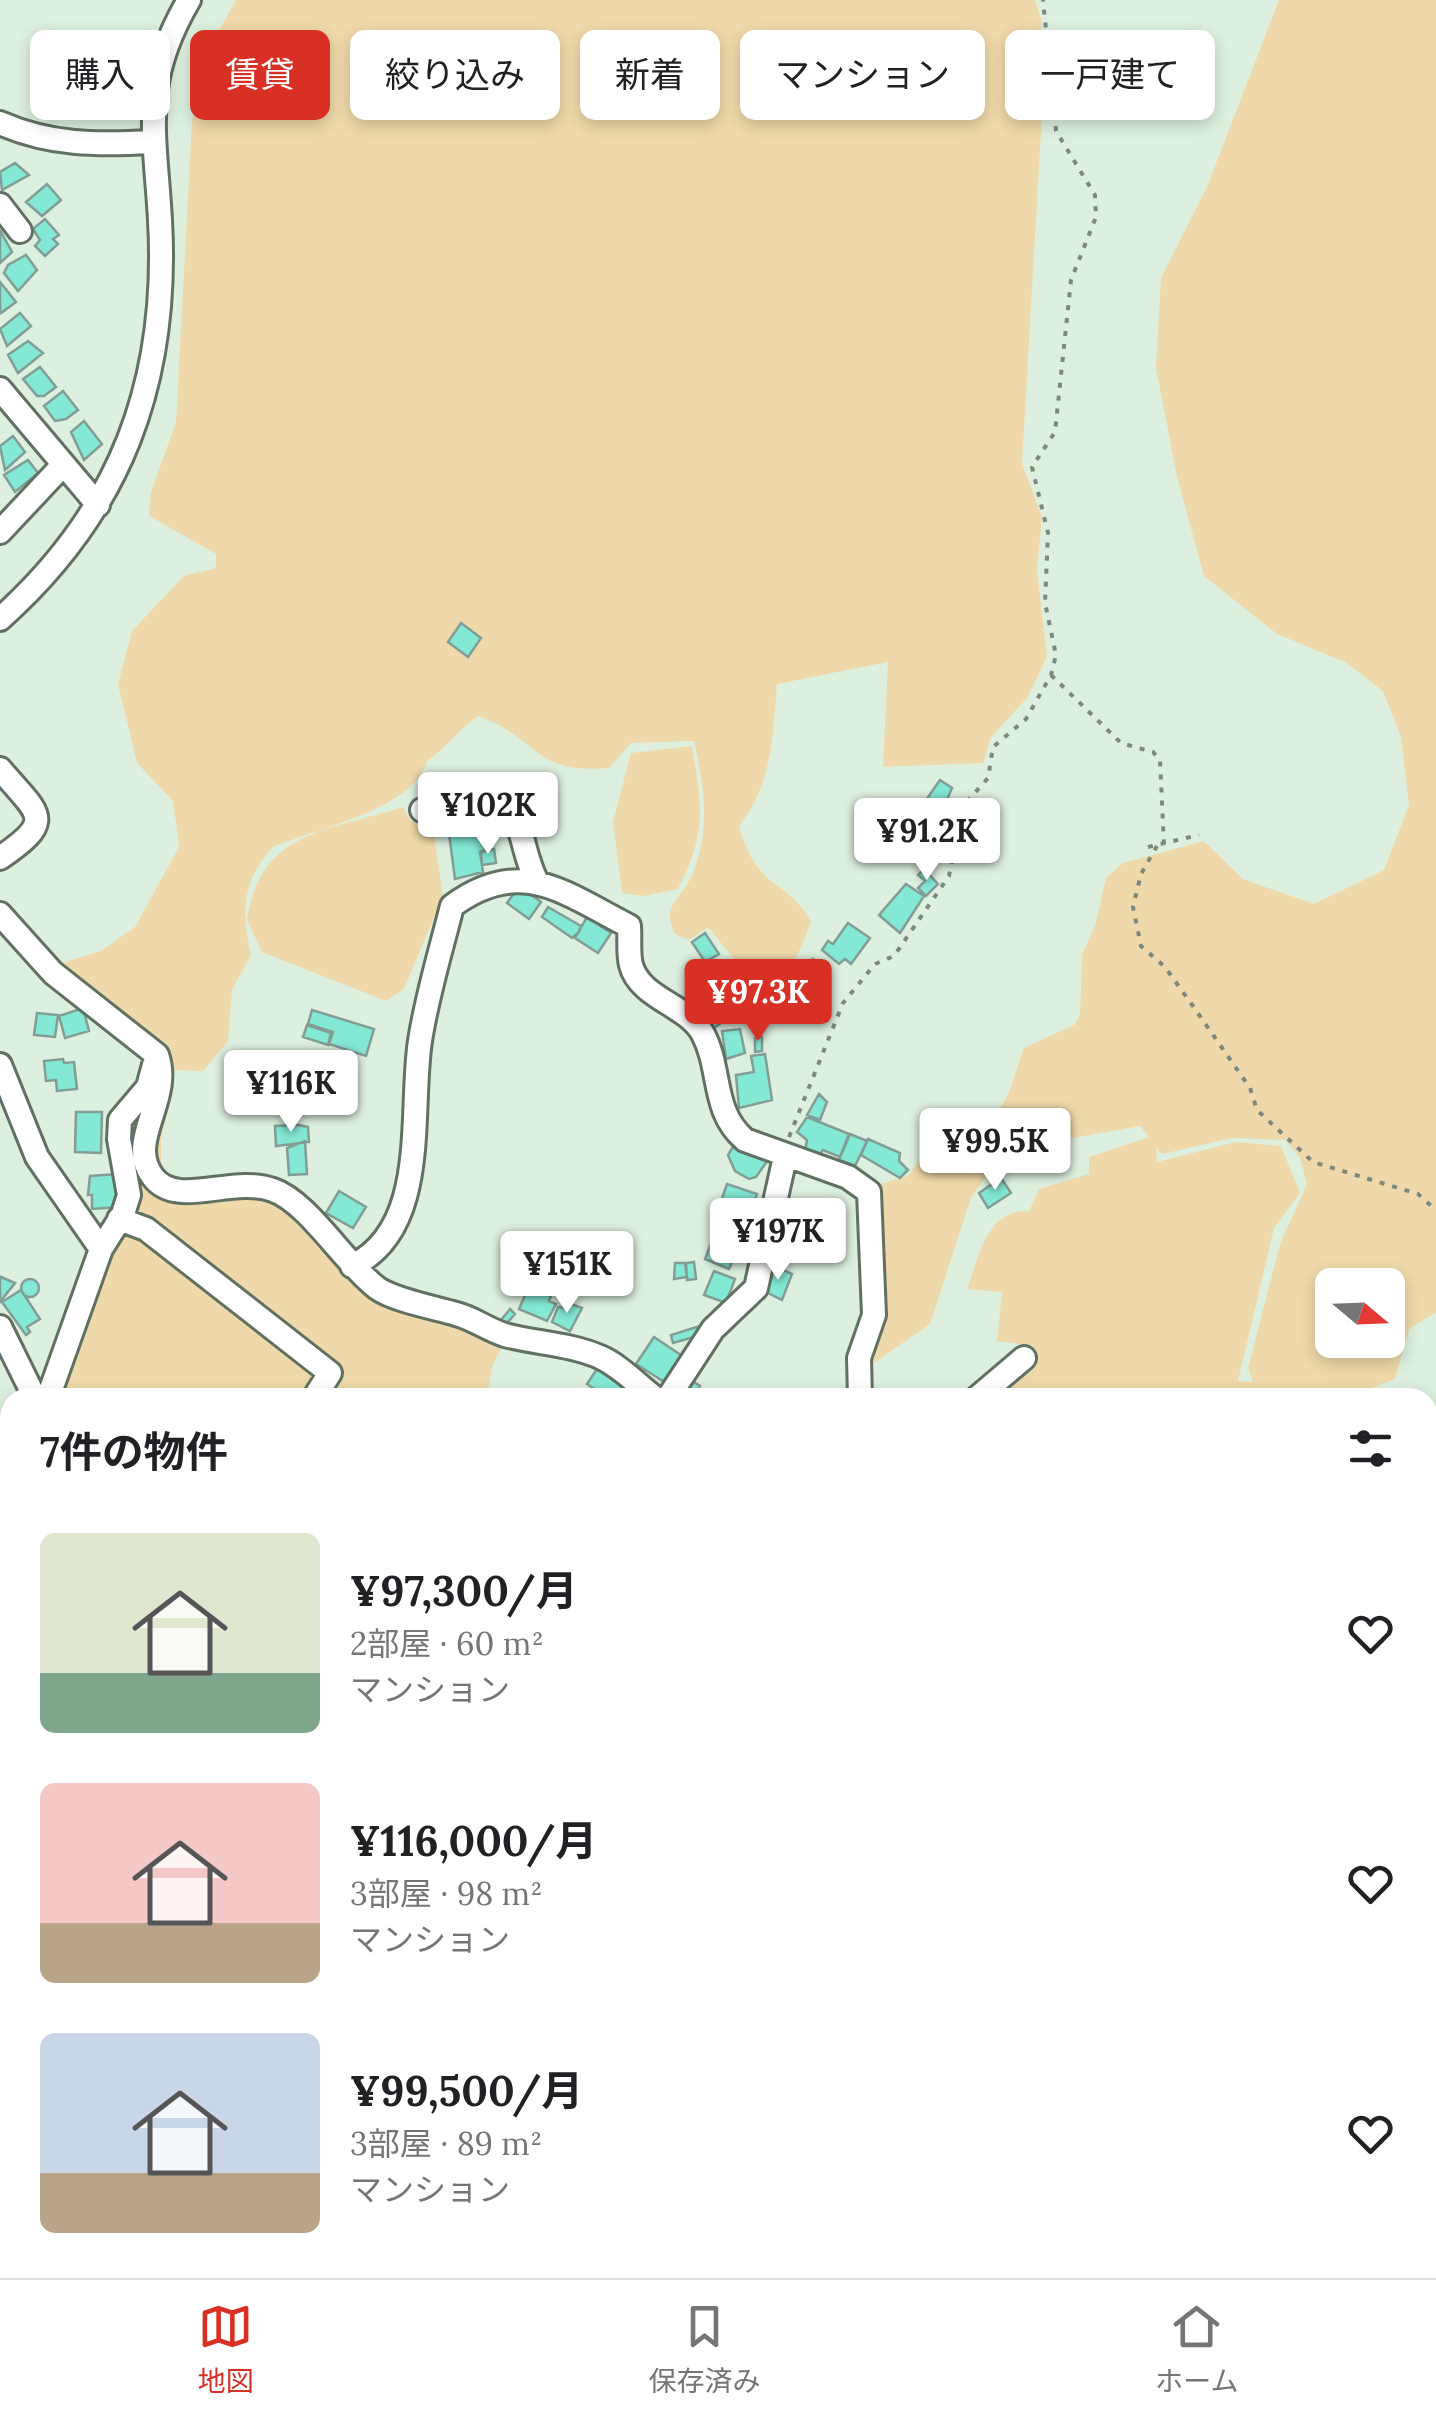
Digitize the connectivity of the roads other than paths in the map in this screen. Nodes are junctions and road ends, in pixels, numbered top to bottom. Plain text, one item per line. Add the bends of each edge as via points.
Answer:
1 (189, 0) edge
2 (0, 122) edge
3 (151, 142) junction
4 (0, 205) edge
5 (20, 231) dead end
6 (1, 391) edge
7 (62, 466) junction
8 (98, 505) junction
9 (0, 532) edge
10 (0, 620) edge
11 (0, 769) edge
12 (422, 810) dead end
13 (0, 858) edge
14 (536, 880) junction
15 (0, 914) edge
16 (157, 1055) junction
17 (0, 1065) edge
18 (785, 1156) junction
19 (120, 1220) junction
20 (100, 1249) junction
21 (352, 1266) junction
22 (0, 1327) edge
23 (1024, 1358) dead end
24 (30, 1388) edge
25 (51, 1388) edge
26 (320, 1388) edge
27 (641, 1388) edge
28 (675, 1388) edge
29 (860, 1388) edge
30 (988, 1388) edge

1 - 3 street via 153,90
2 - 3 street via 85,146
3 - 8 street via 160,217 158,339 134,430
4 - 5 street
6 - 7 street
7 - 8 street
7 - 9 street
8 - 10 street via 52,570
11 - 13 street via 36,811 38,824 33,836
12 - 14 street via 450,800 509,815
14 - 18 street via 630,926 631,966 706,1039 722,1112 732,1128
14 - 21 street via 478,886 452,906 420,1042 404,1197 378,1252
15 - 16 street via 53,973
16 - 19 street via 148,1087 120,1120 129,1195
16 - 21 street via 164,1074 144,1140 150,1174 165,1191 224,1184 270,1189 289,1197
17 - 20 street via 37,1157
18 - 28 street via 756,1288 713,1329
18 - 29 street via 848,1177 869,1192 874,1314 859,1358
19 - 20 street
19 - 26 street via 146,1228 330,1372
20 - 25 street
21 - 27 street via 382,1291 509,1336 596,1355
22 - 24 street
23 - 30 street

